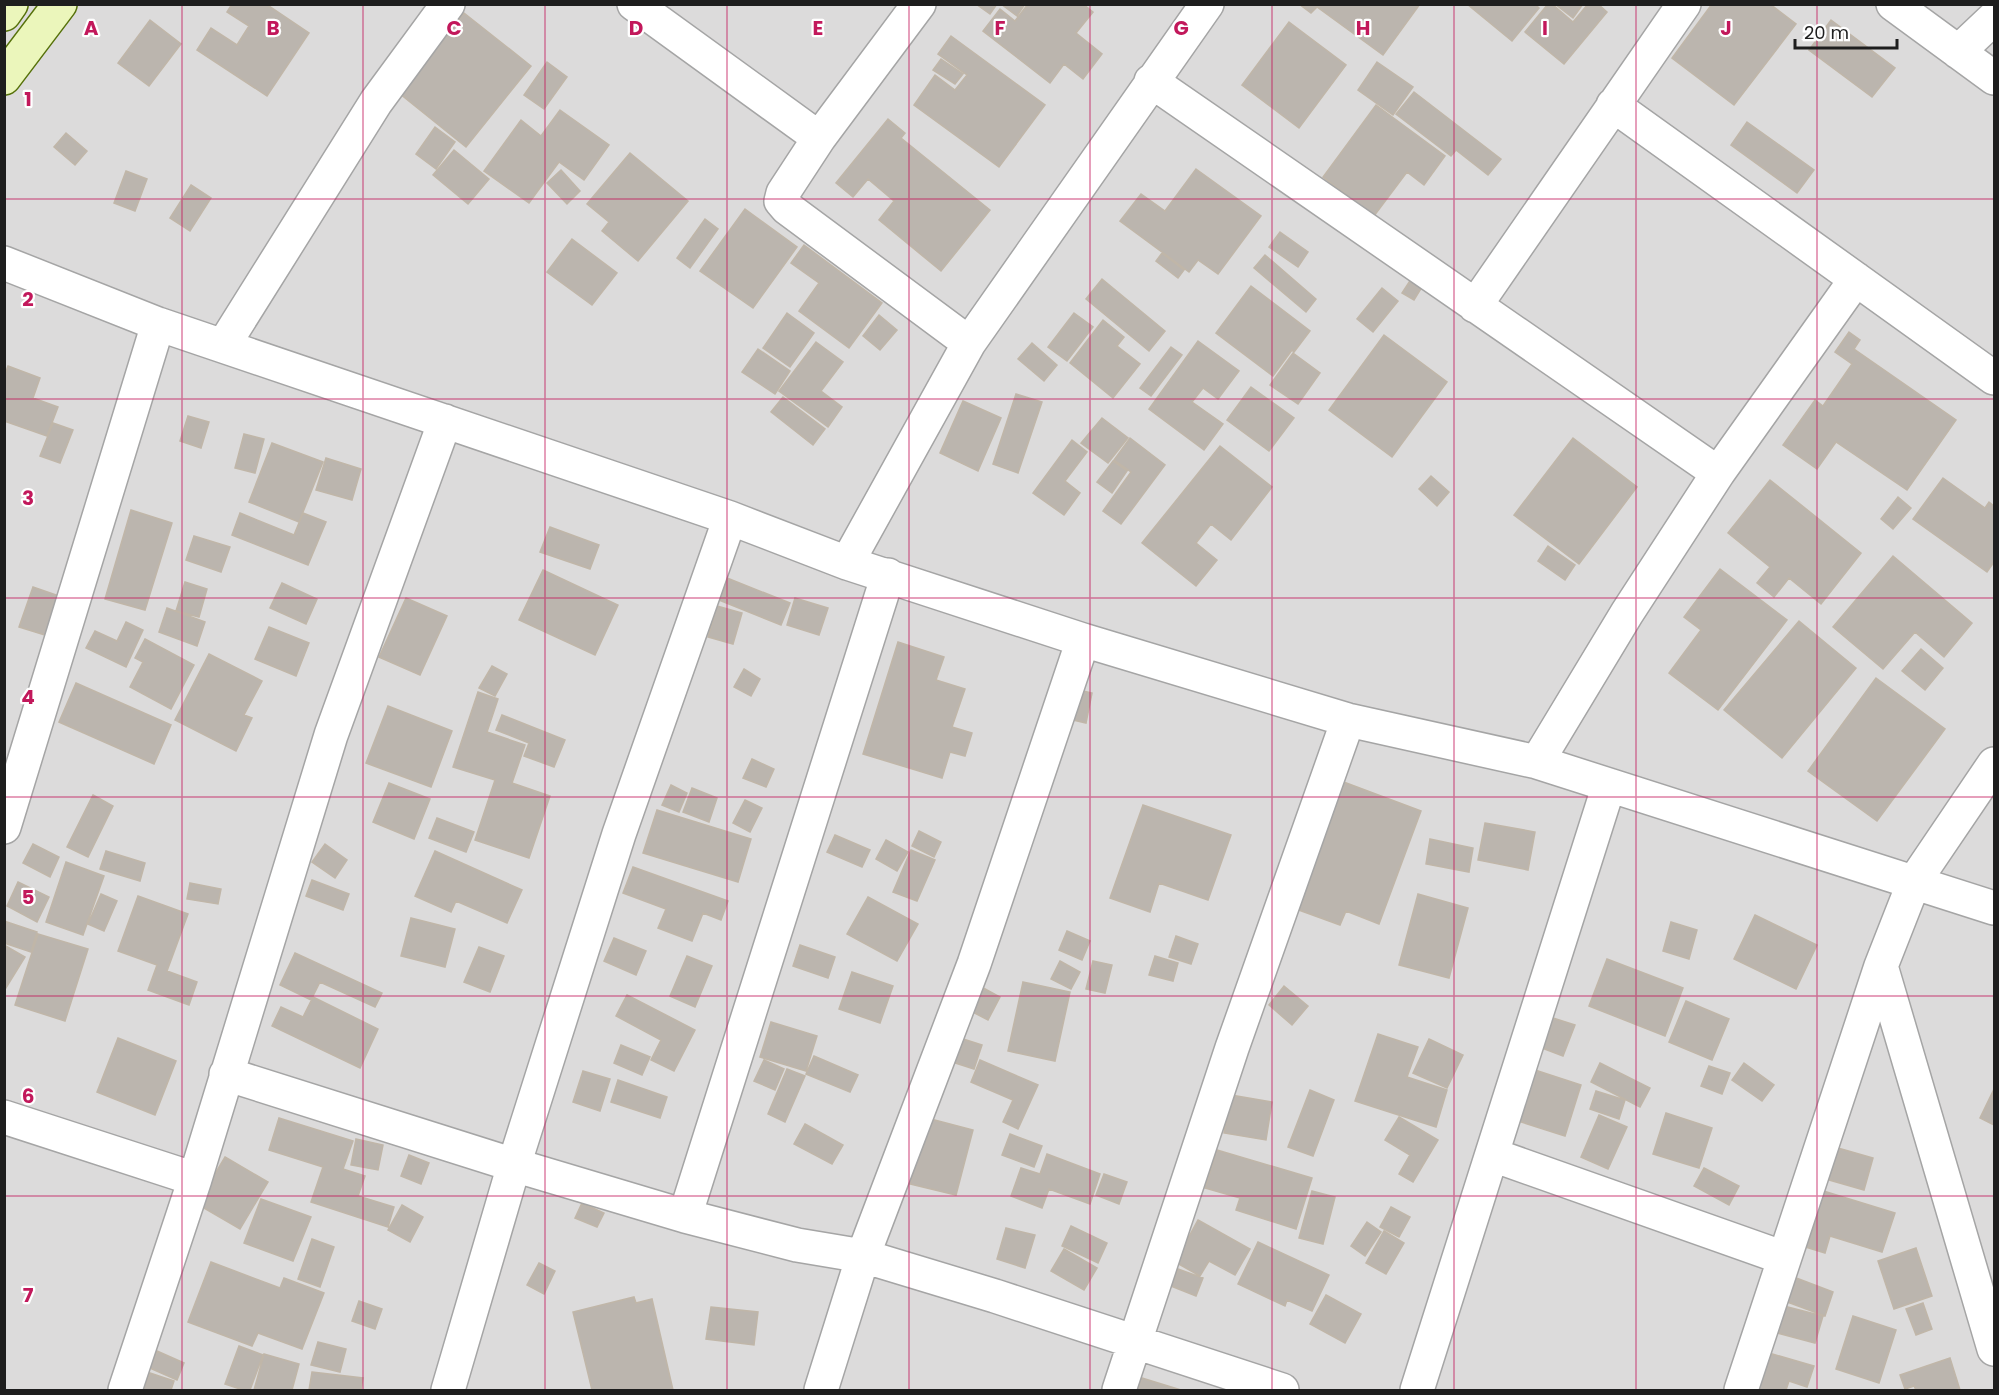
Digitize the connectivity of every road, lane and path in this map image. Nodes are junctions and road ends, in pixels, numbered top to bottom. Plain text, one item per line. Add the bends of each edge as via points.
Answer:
1 (11, 4) edge
2 (60, 4) edge
3 (448, 4) edge
4 (634, 4) edge
5 (919, 4) edge
6 (1207, 4) edge
7 (1684, 4) edge
8 (1893, 4) edge
9 (4, 14) edge
10 (1995, 18) edge
11 (1958, 51) junction
12 (4, 78) edge
13 (1995, 78) edge
14 (1151, 81) junction
15 (1613, 105) junction
16 (819, 138) junction
17 (4, 263) edge
18 (1856, 279) junction
19 (1475, 306) junction
20 (158, 324) junction
21 (969, 343) junction
22 (223, 346) junction
23 (1995, 378) edge
24 (445, 421) junction
25 (1718, 473) junction
26 (730, 518) junction
27 (847, 563) junction
28 (888, 575) junction
29 (1083, 640) junction
30 (1348, 720) junction
31 (1537, 762) junction
32 (1995, 764) edge
33 (1609, 785) junction
34 (4, 827) edge
35 (1914, 882) junction
36 (1995, 908) edge
37 (1881, 966) junction
38 (226, 1074) junction
39 (4, 1117) edge
40 (1493, 1155) junction
41 (514, 1165) junction
42 (195, 1179) junction
43 (685, 1216) junction
44 (863, 1256) junction
45 (1784, 1258) junction
46 (1135, 1342) junction
47 (1995, 1349) edge
48 (125, 1390) edge
49 (447, 1390) edge
50 (821, 1390) edge
51 (1119, 1390) edge
52 (1282, 1390) edge
53 (1417, 1390) edge
54 (1741, 1390) edge

1 - 9 street
2 - 12 street
3 - 22 street via 376,102
4 - 16 street
5 - 16 street
6 - 14 street
7 - 15 street
8 - 11 street
10 - 11 street
11 - 13 street
14 - 19 street
14 - 21 street
15 - 18 street
15 - 19 street
16 - 21 street via 781,201
17 - 20 street
18 - 23 street
18 - 25 street
19 - 25 street
20 - 22 street
20 - 34 street
21 - 27 street
22 - 24 street
24 - 26 street
24 - 38 street via 331,735
25 - 31 street
26 - 27 street
26 - 41 street via 620,834
27 - 28 street
28 - 29 street
28 - 43 street
29 - 30 street
29 - 44 street via 974,964
30 - 31 street
30 - 46 street via 1232,1048
31 - 33 street
32 - 35 street
33 - 35 street
33 - 40 street
35 - 36 street
35 - 37 street
37 - 45 street
37 - 47 street
38 - 41 street
38 - 42 street
39 - 42 street
40 - 45 street
40 - 53 street
41 - 43 street
41 - 49 street
42 - 48 street
43 - 44 street via 797,1245
44 - 46 street
44 - 50 street
45 - 54 street
46 - 51 street
46 - 52 street

